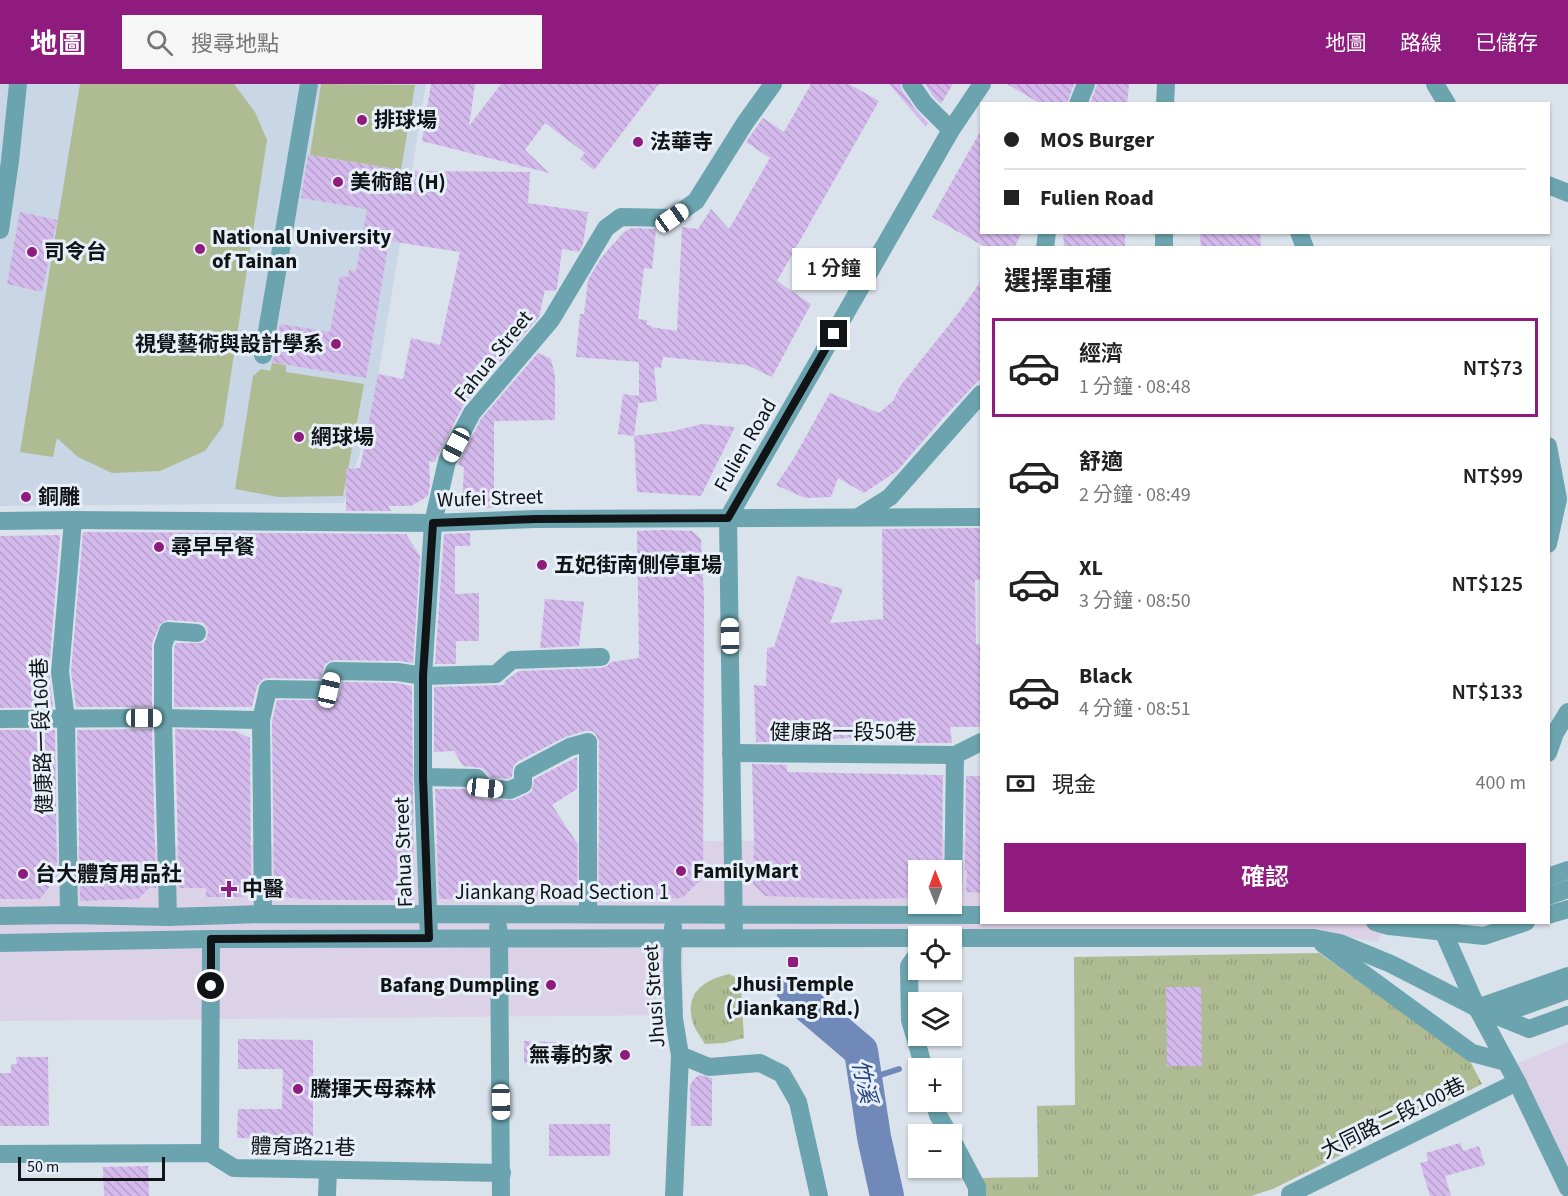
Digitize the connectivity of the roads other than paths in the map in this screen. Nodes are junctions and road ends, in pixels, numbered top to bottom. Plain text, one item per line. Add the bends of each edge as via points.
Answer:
1 (18, 84) edge
2 (309, 84) edge
3 (773, 84) edge
4 (911, 84) edge
5 (982, 84) edge
6 (1086, 84) edge
7 (1166, 84) edge
8 (1435, 84) edge
9 (1079, 102) edge
10 (1165, 102) edge
11 (1446, 102) edge
12 (951, 130) junction
13 (1550, 186) edge
14 (1568, 193) edge
15 (0, 225) edge
16 (262, 355) dead end
17 (980, 395) edge
18 (1550, 457) edge
19 (1558, 500) edge
20 (860, 516) junction
21 (980, 517) edge
22 (728, 518) junction
23 (73, 520) junction
24 (0, 521) edge
25 (433, 523) junction
26 (1550, 535) edge
27 (197, 633) dead end
28 (602, 657) dead end
29 (423, 676) junction
30 (1568, 712) edge
31 (163, 718) junction
32 (66, 719) junction
33 (0, 720) edge
34 (261, 720) junction
35 (980, 742) edge
36 (1550, 747) edge
37 (731, 753) junction
38 (955, 755) junction
39 (423, 777) junction
40 (954, 860) edge
41 (1568, 870) edge
42 (1550, 876) edge
43 (1568, 889) edge
44 (1550, 895) edge
45 (1568, 909) edge
46 (263, 914) junction
47 (496, 914) junction
48 (588, 914) junction
49 (673, 914) junction
50 (734, 914) junction
51 (1550, 914) edge
52 (69, 915) junction
53 (428, 915) junction
54 (931, 915) junction
55 (980, 915) edge
56 (0, 916) edge
57 (168, 916) junction
58 (1382, 924) edge
59 (1520, 924) edge
60 (1444, 925) edge
61 (929, 926) edge
62 (429, 938) junction
63 (499, 938) junction
64 (672, 938) junction
65 (734, 938) junction
66 (908, 938) edge
67 (962, 938) edge
68 (1314, 938) junction
69 (211, 939) junction
70 (0, 942) edge
71 (1568, 976) edge
72 (909, 980) edge
73 (1568, 990) edge
74 (1477, 1008) junction
75 (1568, 1015) edge
76 (680, 1055) junction
77 (921, 1058) edge
78 (1506, 1062) junction
79 (1517, 1082) junction
80 (210, 1153) junction
81 (0, 1154) edge
82 (962, 1159) edge
83 (328, 1170) junction
84 (502, 1173) junction
85 (1568, 1186) edge
86 (327, 1196) edge
87 (501, 1196) edge
88 (674, 1196) edge
89 (819, 1196) edge
90 (977, 1196) edge
91 (1290, 1196) edge

1 - 15 street
2 - 16 street
3 - 25 street, Fahua Street via 696,201 672,218 621,217 606,228 551,320 472,413 447,461
4 - 12 street
5 - 12 street, Fulien Road
6 - 9 street
7 - 10 street
8 - 11 street
12 - 22 street, Fulien Road
13 - 14 street
17 - 20 street via 890,497
18 - 19 street
19 - 26 street
20 - 21 street, Wufei Street
20 - 22 street, Wufei Street
22 - 25 street, Wufei Street
22 - 37 street, Fulien Road
23 - 24 street, Wufei Street
23 - 25 street, Wufei Street
23 - 32 street, 健康路一段160巷 via 60,672
25 - 29 street, Fahua Street
27 - 31 street via 168,631 163,646
28 - 29 street via 512,660 496,674
29 - 34 street via 334,671 329,690 268,689
29 - 39 street, Fahua Street
30 - 36 street
31 - 32 street
31 - 34 street
31 - 57 street
32 - 33 street
32 - 52 street, 健康路一段160巷
34 - 46 street
35 - 38 street, 健康路一段50巷
37 - 38 street, 健康路一段50巷
37 - 50 street, Fulien Road
38 - 40 street
39 - 48 street via 477,778 485,788 510,790 523,784 523,772 570,747 588,742
39 - 53 street, Fahua Street
41 - 42 street
43 - 44 street
45 - 51 street
46 - 53 street, Jiankang Road Section 1
46 - 57 street, Jiankang Road Section 1
47 - 48 street, Jiankang Road Section 1
47 - 53 street, Jiankang Road Section 1
47 - 63 street
48 - 49 street, Jiankang Road Section 1
49 - 50 street, Jiankang Road Section 1
49 - 64 street, Jhusi Street
50 - 54 street, Jiankang Road Section 1
50 - 65 street
52 - 56 street, Jiankang Road Section 1
52 - 57 street, Jiankang Road Section 1
53 - 62 street, Fahua Street
54 - 55 street, Jiankang Road Section 1
54 - 61 street
58 - 60 street
59 - 60 street via 1484,936
60 - 74 street
62 - 63 street
62 - 69 street
63 - 64 street
63 - 84 street
64 - 65 street
64 - 76 street, Jhusi Street via 674,1019
65 - 66 street
67 - 68 street
68 - 74 street via 1391,964
68 - 78 street via 1472,1053
69 - 70 street
69 - 80 street
71 - 74 street
72 - 77 street via 910,1020
73 - 74 street via 1518,1008
74 - 75 street via 1529,1029
74 - 78 street
76 - 88 street
76 - 89 street, Jhusi Street via 709,1067 760,1063 782,1074 798,1102
78 - 79 street
79 - 85 street
79 - 91 street, 大同路二段100巷
80 - 81 street
80 - 83 street, 體育路21巷 via 234,1168
82 - 90 street via 977,1187
83 - 84 street, 體育路21巷
83 - 86 street
84 - 87 street

